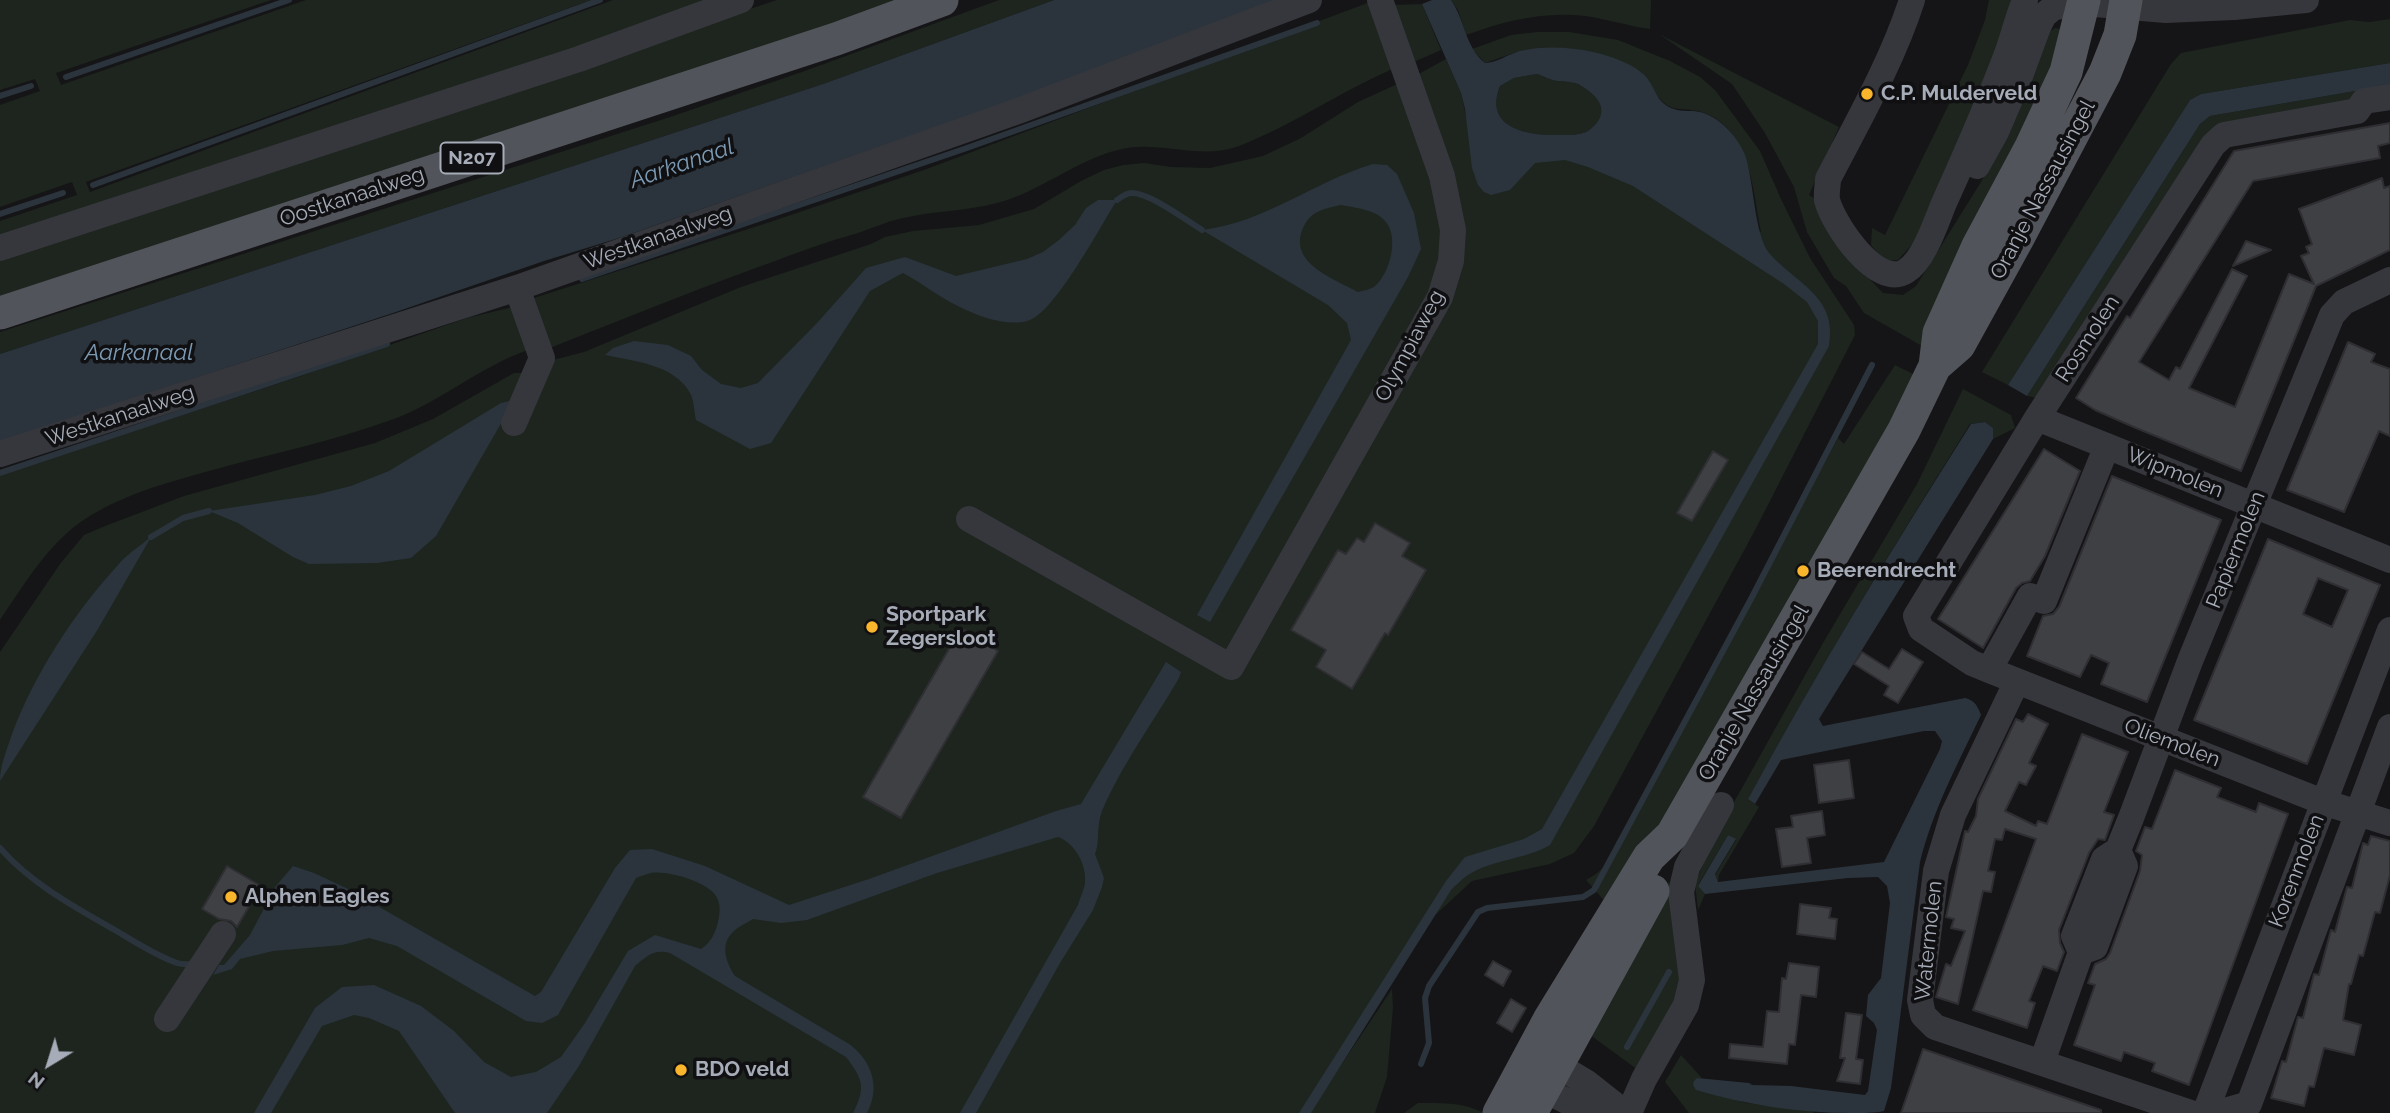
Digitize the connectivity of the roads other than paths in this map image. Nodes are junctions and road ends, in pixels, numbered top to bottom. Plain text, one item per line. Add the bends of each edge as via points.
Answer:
1 (741, 0) edge
2 (942, 0) edge
3 (1309, 0) edge
4 (1380, 0) edge
5 (1912, 0) edge
6 (2025, 0) edge
7 (2306, 0) edge
8 (2084, 2) edge
9 (2125, 4) edge
10 (2390, 97) edge
11 (1934, 227) junction
12 (0, 248) edge
13 (2390, 280) edge
14 (517, 288) junction
15 (0, 313) edge
16 (1940, 356) junction
17 (2037, 418) junction
18 (514, 423) dead end
19 (2107, 446) junction
20 (0, 454) edge
21 (2254, 505) junction
22 (969, 519) dead end
23 (2390, 560) edge
24 (2390, 631) edge
25 (1989, 670) junction
26 (2017, 681) junction
27 (2390, 727) edge
28 (2161, 739) junction
29 (2323, 802) junction
30 (1721, 805) dead end
31 (2358, 811) junction
32 (2390, 823) edge
33 (211, 953) dead end
34 (167, 1019) dead end
35 (2042, 1062) junction
36 (1539, 1084) edge
37 (1499, 1113) edge
38 (1615, 1113) edge
39 (1627, 1113) edge
40 (2191, 1113) edge
41 (2205, 1113) edge
42 (2218, 1113) edge

1 - 12 street via 579,59
2 - 15 main road, Oostkanaalweg / N207
3 - 14 street, Westkanaalweg via 1018,111
4 - 22 street, Olympiaweg via 1442,176 1453,230 1451,261 1440,297 1231,667
5 - 11 street via 1828,179 1827,199 1853,246 1881,272 1899,275 1908,271
6 - 11 street
7 - 9 street via 2166,10
8 - 9 street
8 - 11 street via 2054,7 2044,15 1996,132 1968,182
8 - 16 main road, Oranje Nassausingel via 2066,72 1978,246
9 - 16 main road, Oranje Nassausingel via 2120,35 2105,73 2018,238
10 - 17 street, Rosmolen via 2364,101 2357,111 2224,135 2213,145
13 - 21 street, Papiermolen via 2344,302 2332,315
14 - 18 street via 542,358
14 - 20 street, Westkanaalweg
16 - 36 main road, Oranje Nassausingel via 1898,442 1672,835 1649,857 1549,1020
17 - 19 street, Wipmolen
17 - 25 street, Rosmolen via 1916,616 1921,629
19 - 21 street, Wipmolen
19 - 25 street via 2044,601 2030,597
21 - 23 street, Wipmolen
21 - 28 street, Papiermolen
24 - 29 street, Korenmolen
25 - 26 street, Oliemolen
26 - 28 street, Oliemolen
26 - 35 street, Watermolen via 1953,815 1936,871 1920,1000 1923,1015 1935,1027
27 - 31 street, Korenmolen
28 - 29 street, Oliemolen
28 - 35 street, Papiermolen via 2118,850 2104,859 2074,936 2081,952
29 - 31 street, Oliemolen
29 - 41 street, Korenmolen
30 - 39 street via 1687,867 1681,892 1692,979 1686,1005
31 - 32 street, Oliemolen
31 - 42 street, Korenmolen via 2249,1104
33 - 34 street
35 - 40 street, Watermolen
36 - 37 main road, Oranje Nassausingel
36 - 38 street via 1574,1106
36 - 39 street via 1587,1083

